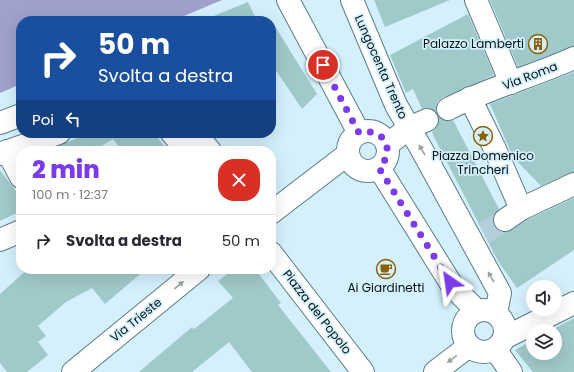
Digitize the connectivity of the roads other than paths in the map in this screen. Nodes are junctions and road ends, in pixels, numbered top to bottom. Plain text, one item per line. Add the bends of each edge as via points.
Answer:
1 (288, 0) edge
2 (352, 0) edge
3 (476, 0) edge
4 (574, 58) edge
5 (511, 83) junction
6 (477, 95) junction
7 (448, 109) dead end
8 (16, 117) edge
9 (0, 123) edge
10 (418, 124) junction
11 (359, 133) junction
12 (45, 138) edge
13 (176, 138) edge
14 (200, 138) edge
15 (384, 140) junction
16 (23, 146) edge
17 (183, 146) edge
18 (206, 146) edge
19 (16, 149) edge
20 (4, 153) edge
21 (348, 154) junction
22 (379, 168) junction
23 (16, 170) edge
24 (574, 184) edge
25 (276, 209) edge
26 (16, 234) edge
27 (0, 240) edge
28 (276, 259) edge
29 (193, 274) edge
30 (574, 303) edge
31 (486, 312) junction
32 (500, 343) junction
33 (469, 346) junction
34 (73, 372) edge
35 (363, 372) edge
36 (435, 372) edge
37 (511, 372) edge

1 - 11 street
2 - 10 street, Lungocenta Trento via 396,105
3 - 5 street
4 - 5 street, Via Roma
5 - 6 street, Via Roma
6 - 7 street
6 - 24 street via 513,214
8 - 9 street
10 - 15 street
31 -> 10 street, Lungocenta Trento via 500,293 477,237
11 - 15 street via 371,131
11 - 21 street via 350,141
12 - 16 street
13 - 17 street
14 - 18 street
15 - 22 street via 386,159
19 - 20 street
20 - 23 street
21 - 22 street via 350,162 356,168 364,171
21 - 25 street
22 - 31 street via 453,287
26 - 27 street
28 - 35 street, Piazza del Popolo
34 -> 29 street, Via Trieste
30 - 32 street
31 - 32 street via 504,324
31 - 33 street via 469,316 464,324 464,338
32 - 33 street via 481,352
32 - 37 street
33 -> 36 street

